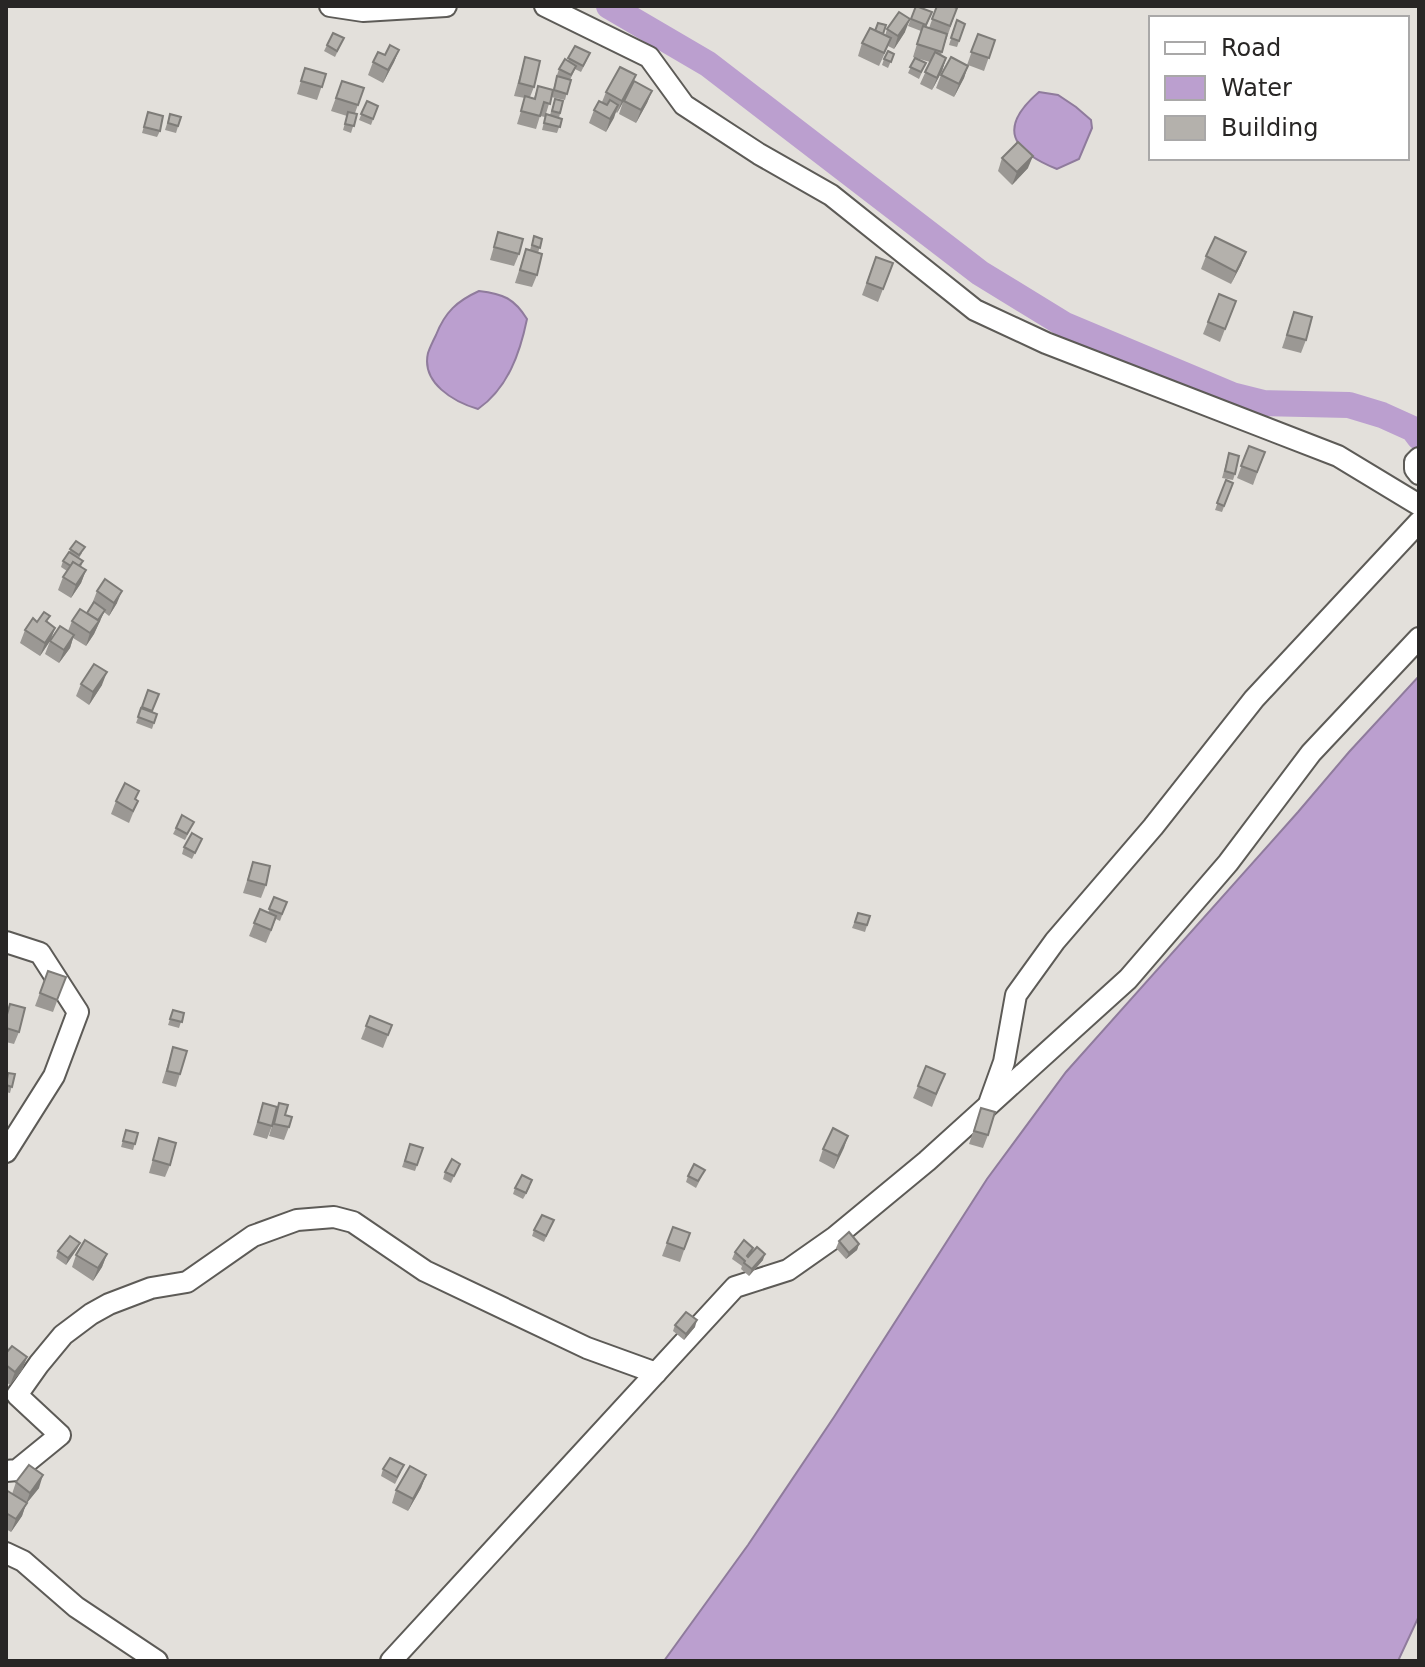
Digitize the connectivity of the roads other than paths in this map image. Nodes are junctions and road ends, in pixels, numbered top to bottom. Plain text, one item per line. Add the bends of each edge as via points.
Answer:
1 (330, 6) edge
2 (446, 6) edge
3 (545, 6) edge
4 (1419, 458) edge
5 (1419, 474) edge
6 (1419, 505) edge
7 (1419, 522) edge
8 (1419, 638) edge
9 (6, 942) edge
10 (989, 1104) junction
11 (6, 1152) edge
12 (17, 1355) edge
13 (39, 1364) junction
14 (656, 1373) junction
15 (6, 1471) edge
16 (6, 1553) edge
17 (157, 1661) edge
18 (391, 1661) edge

1 - 2 street via 363,11
3 - 6 street via 649,57 684,105 831,195 975,310 1046,343 1338,456
4 - 5 street
7 - 10 street via 1254,699 1047,952 1016,995 1004,1062
8 - 10 street via 1311,753 1228,863 1128,979
9 - 11 street via 40,953 78,1012 54,1076
10 - 14 street via 835,1237 788,1270 735,1287
12 - 13 street
13 - 14 street via 63,1335 109,1304 187,1282 253,1236 297,1220 334,1217 353,1222 425,1271 587,1348
13 - 15 street via 17,1395 60,1435 17,1470
14 - 18 street
16 - 17 street

